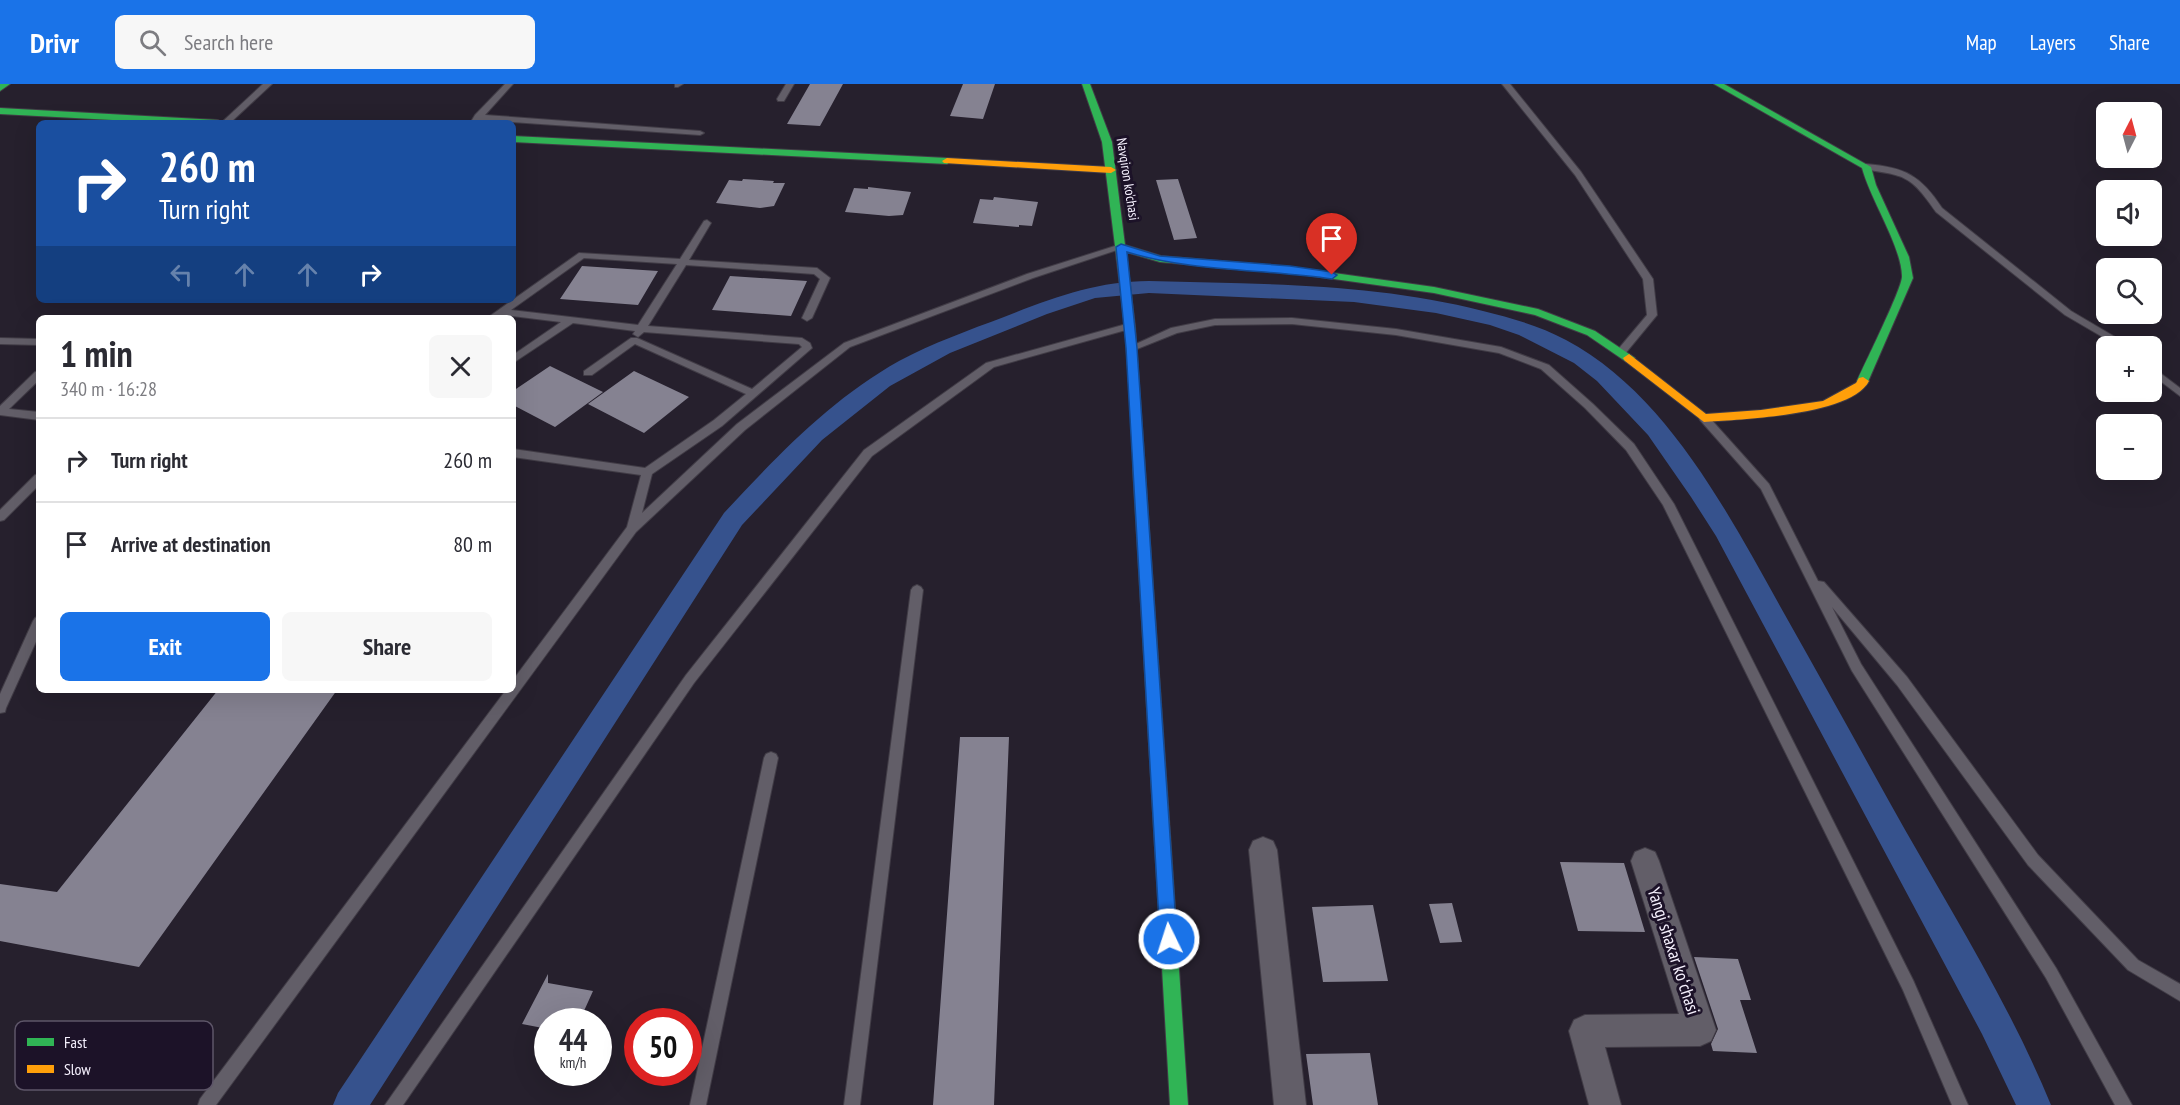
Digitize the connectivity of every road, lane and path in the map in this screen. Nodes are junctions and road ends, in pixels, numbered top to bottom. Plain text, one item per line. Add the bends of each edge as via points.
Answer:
1 (6, 84) edge
2 (268, 84) edge
3 (509, 84) edge
4 (790, 84) edge
5 (1086, 84) edge
6 (1506, 84) edge
7 (1718, 84) edge
8 (0, 88) edge
9 (781, 99) dead end
10 (0, 111) edge
11 (164, 120) edge
12 (228, 120) edge
13 (476, 120) edge
14 (516, 122) edge
15 (660, 130) junction
16 (700, 133) dead end
17 (516, 139) edge
18 (652, 146) junction
19 (1866, 167) junction
20 (1112, 170) junction
21 (707, 223) dead end
22 (1121, 247) junction
23 (684, 262) junction
24 (516, 302) edge
25 (515, 303) edge
26 (502, 312) junction
27 (497, 315) edge
28 (807, 318) dead end
29 (572, 320) junction
30 (1130, 326) junction
31 (642, 330) junction
32 (2107, 336) edge
33 (634, 340) junction
34 (0, 341) edge
35 (36, 342) edge
36 (1131, 348) junction
37 (1620, 352) junction
38 (516, 358) edge
39 (588, 373) dead end
40 (36, 377) edge
41 (2162, 378) edge
42 (753, 393) junction
43 (2180, 393) edge
44 (0, 412) edge
45 (36, 416) edge
46 (1704, 418) junction
47 (516, 453) edge
48 (647, 472) junction
49 (36, 481) edge
50 (0, 518) edge
51 (632, 529) junction
52 (1806, 568) junction
53 (917, 590) dead end
54 (36, 628) edge
55 (516, 686) edge
56 (511, 693) edge
57 (0, 708) edge
58 (771, 758) dead end
59 (1263, 850) dead end
60 (1645, 861) dead end
61 (2179, 993) edge
62 (206, 1105) edge
63 (393, 1105) edge
64 (698, 1105) edge
65 (852, 1105) edge
66 (1179, 1105) edge
67 (1290, 1105) edge
68 (1605, 1105) edge
69 (1960, 1105) edge
70 (2124, 1105) edge

1 - 8 street
2 - 12 lane
3 - 13 lane
4 - 9 lane
5 - 20 street, Navqiron ko'chasi via 1107,142
6 - 37 lane via 1578,174 1648,279 1652,315
7 - 19 street
10 - 11 street
14 - 15 lane
15 - 16 lane
15 - 18 lane
17 - 18 street
18 - 20 street
19 - 32 lane via 1905,174 1924,187 1939,210 2068,313
19 - 46 street via 1904,257 1908,278 1861,385 1826,404
20 - 22 street, Navqiron ko'chasi
21 - 23 lane
22 - 30 street, Navqiron ko'chasi
22 - 37 street via 1160,259 1290,270 1446,292 1538,312 1591,333
22 - 51 lane via 1030,276 847,345 741,428
23 - 24 lane via 582,255
23 - 28 lane via 817,271 825,278
23 - 31 lane
25 - 26 lane
26 - 27 lane
26 - 29 lane
29 - 31 lane
29 - 38 lane
30 - 36 street, Navqiron ko'chasi
30 - 63 lane via 990,365 868,453 690,679
31 - 33 lane
31 - 42 lane via 807,345
33 - 39 lane
33 - 42 lane
34 - 35 lane
36 - 66 street, Navqiron ko'chasi
36 - 69 lane via 1174,330 1215,321 1292,321 1396,332 1501,350 1545,367 1589,406 1630,447 1668,504 1908,985
37 - 46 street
40 - 44 lane
41 - 43 lane
42 - 48 lane via 718,423
44 - 45 lane
46 - 52 lane via 1765,487
47 - 48 lane
48 - 51 lane
49 - 50 lane
51 - 55 lane
52 - 61 lane via 1902,681 2033,860 2133,965
52 - 70 lane via 1857,667 2051,973
53 - 65 lane
54 - 57 lane
56 - 62 lane
58 - 64 lane
59 - 67 street
60 - 68 street, Yangi shaxar koʻchasi via 1700,1030 1585,1031

